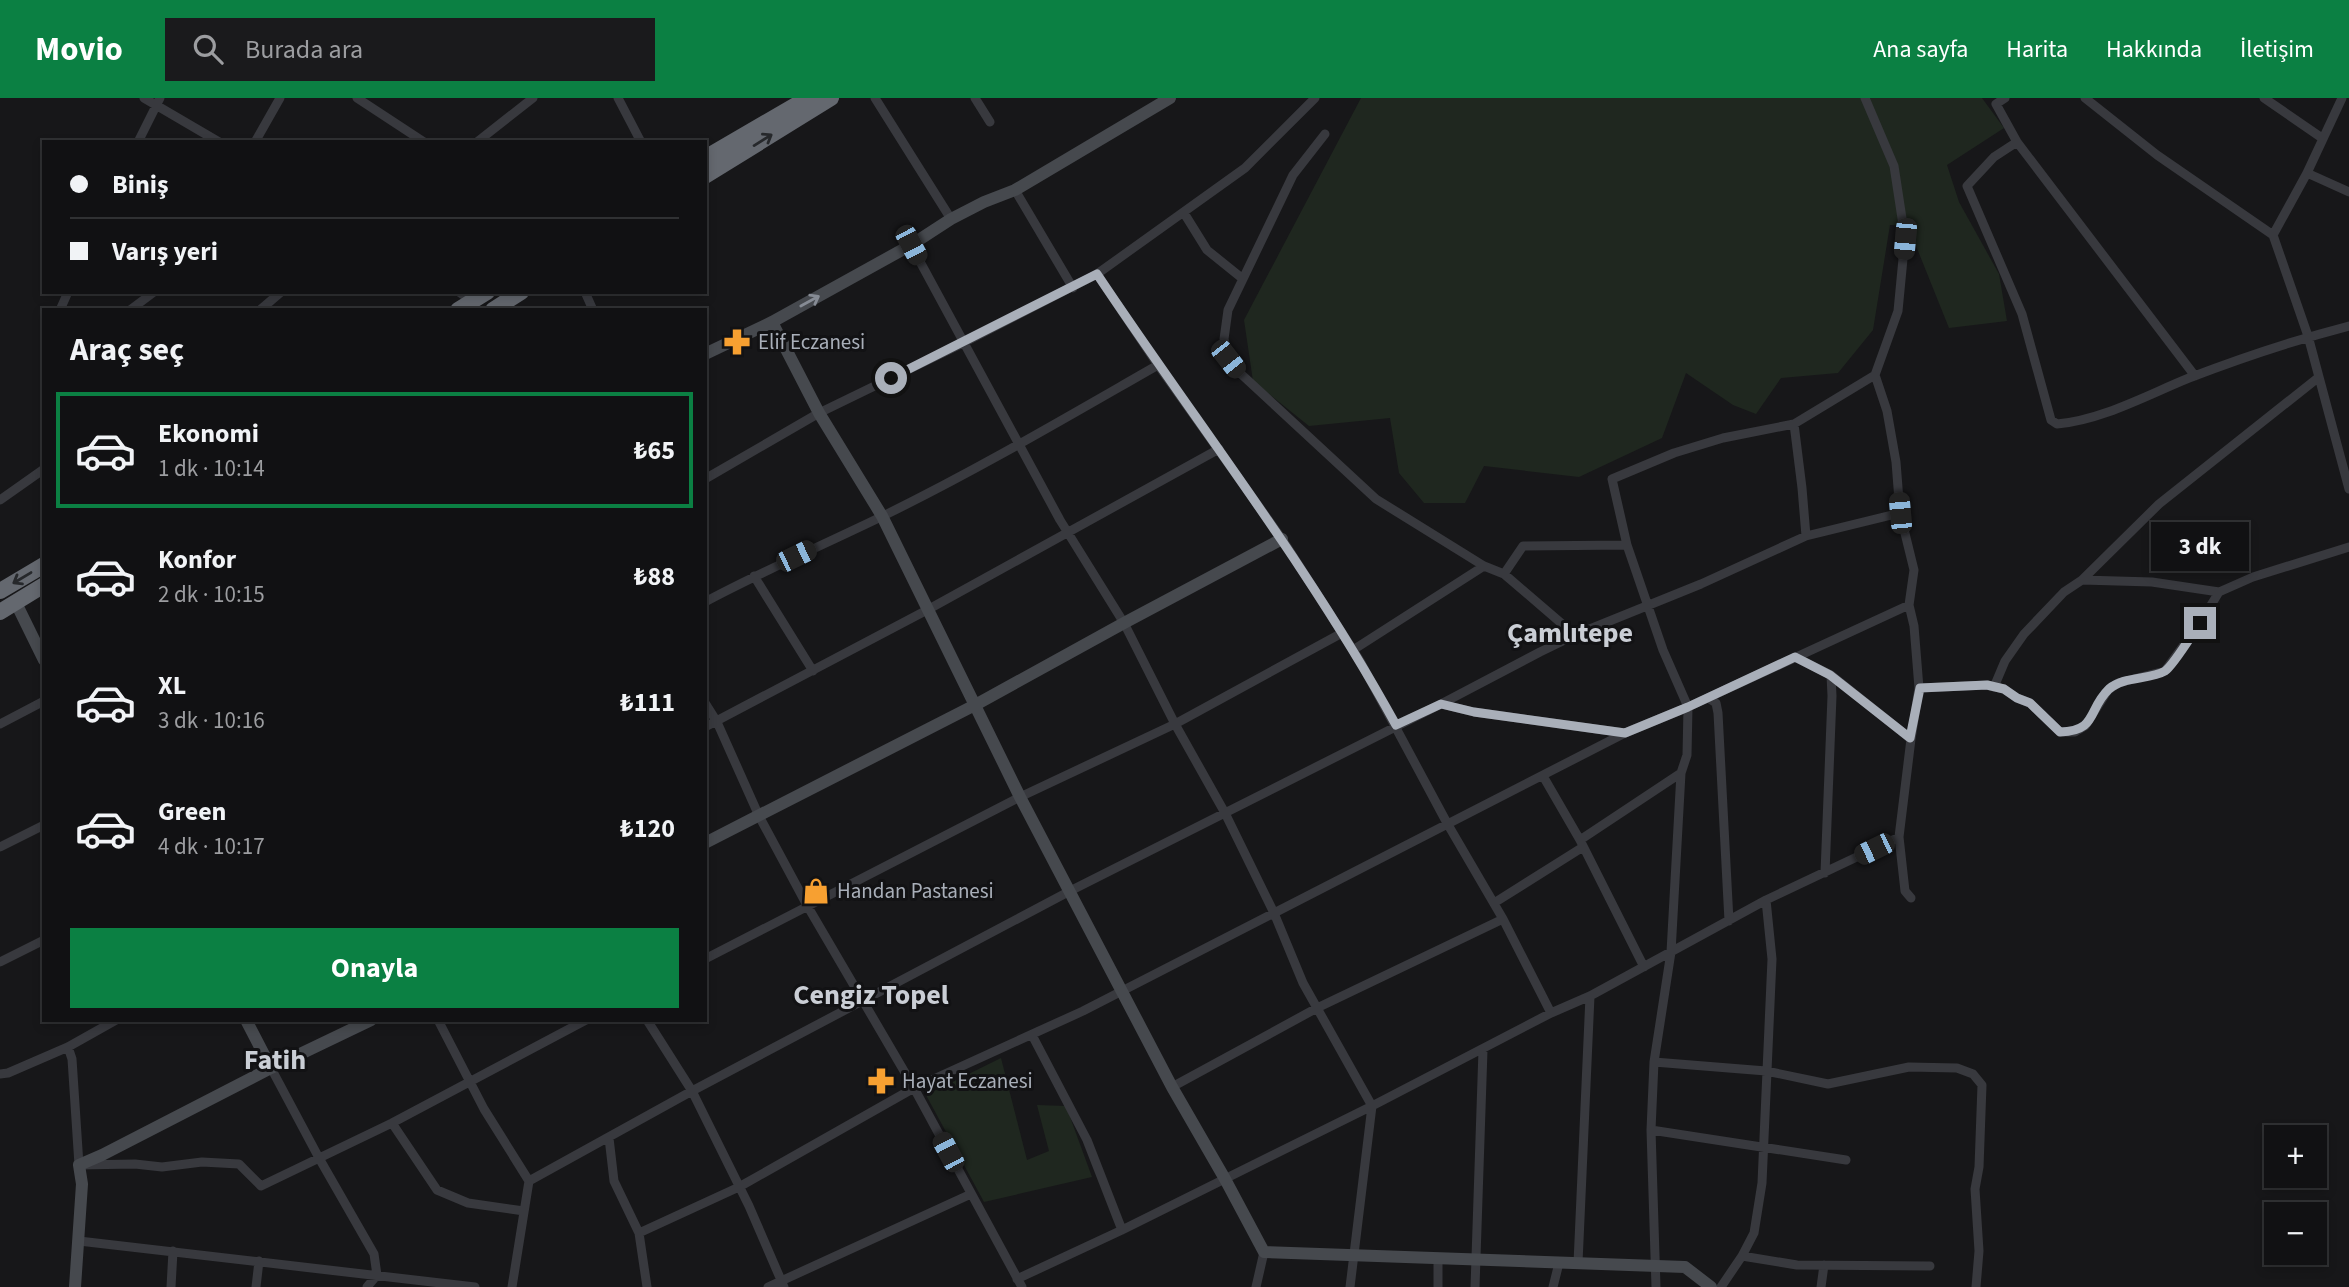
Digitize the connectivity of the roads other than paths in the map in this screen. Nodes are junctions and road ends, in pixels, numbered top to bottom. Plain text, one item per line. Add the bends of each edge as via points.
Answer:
1 (144, 98) edge
2 (280, 98) edge
3 (359, 98) edge
4 (533, 98) edge
5 (618, 98) edge
6 (808, 98) edge
7 (831, 98) edge
8 (875, 98) edge
9 (975, 98) edge
10 (1170, 98) edge
11 (1315, 98) edge
12 (1866, 98) edge
13 (2005, 98) edge
14 (2085, 98) edge
15 (2264, 98) edge
16 (2342, 98) edge
17 (157, 101) edge
18 (990, 122) dead end
19 (1325, 134) dead end
20 (2322, 138) junction
21 (139, 140) edge
22 (216, 140) edge
23 (256, 140) edge
24 (421, 140) edge
25 (481, 140) edge
26 (640, 140) edge
27 (2017, 142) junction
28 (707, 157) edge
29 (2307, 173) junction
30 (707, 175) edge
31 (1015, 190) junction
32 (2349, 192) edge
33 (1184, 213) junction
34 (951, 219) junction
35 (2273, 235) junction
36 (911, 245) junction
37 (1097, 274) junction
38 (1243, 279) junction
39 (1073, 288) junction
40 (151, 294) edge
41 (279, 294) edge
42 (518, 294) edge
43 (133, 308) edge
44 (262, 308) edge
45 (496, 308) edge
46 (772, 322) junction
47 (2349, 326) edge
48 (2308, 337) junction
49 (963, 343) junction
50 (707, 353) edge
51 (1158, 365) junction
52 (1875, 375) junction
53 (2195, 376) junction
54 (2319, 377) junction
55 (819, 413) junction
56 (1794, 424) junction
57 (1019, 444) junction
58 (1219, 449) junction
59 (42, 470) edge
60 (707, 478) edge
61 (2349, 489) edge
62 (0, 500) edge
63 (1900, 513) junction
64 (882, 516) junction
65 (1068, 531) junction
66 (1806, 536) junction
67 (1282, 539) junction
68 (1627, 545) junction
69 (2349, 547) edge
70 (42, 566) edge
71 (1485, 566) junction
72 (1504, 574) junction
73 (754, 576) junction
74 (2082, 580) junction
75 (42, 586) edge
76 (0, 591) edge
77 (2219, 592) junction
78 (707, 601) edge
79 (16, 603) junction
80 (1909, 605) junction
81 (1648, 607) junction
82 (929, 609) junction
83 (0, 612) edge
84 (1124, 622) junction
85 (1342, 633) junction
86 (1575, 635) junction
87 (1353, 650) junction
88 (42, 656) edge
89 (1795, 657) junction
90 (813, 671) junction
91 (1830, 675) junction
92 (1994, 687) junction
93 (1920, 688) junction
94 (1708, 698) junction
95 (42, 702) edge
96 (977, 704) junction
97 (1441, 704) junction
98 (707, 706) edge
99 (1688, 707) junction
100 (717, 722) junction
101 (0, 724) edge
102 (1175, 724) junction
103 (1396, 725) junction
104 (707, 726) edge
105 (1625, 733) junction
106 (1910, 738) junction
107 (1681, 774) junction
108 (1543, 776) junction
109 (1020, 797) junction
110 (1225, 813) junction
111 (759, 816) junction
112 (1447, 823) junction
113 (42, 826) edge
114 (1899, 837) junction
115 (707, 842) edge
116 (1582, 844) junction
117 (0, 847) edge
118 (1825, 873) junction
119 (1070, 891) junction
120 (1911, 898) dead end
121 (1766, 900) junction
122 (1494, 904) junction
123 (807, 906) junction
124 (1274, 913) junction
125 (1503, 919) junction
126 (1729, 921) junction
127 (42, 941) edge
128 (1671, 952) junction
129 (707, 958) edge
130 (0, 962) edge
131 (1644, 967) junction
132 (1122, 991) junction
133 (1590, 996) junction
134 (863, 999) junction
135 (1317, 1009) junction
136 (1551, 1013) junction
137 (112, 1022) edge
138 (247, 1022) edge
139 (367, 1022) edge
140 (439, 1022) edge
141 (582, 1022) edge
142 (648, 1022) edge
143 (1032, 1035) junction
144 (68, 1047) junction
145 (1483, 1050) junction
146 (1654, 1062) junction
147 (271, 1068) junction
148 (1766, 1071) junction
149 (0, 1074) edge
150 (468, 1081) junction
151 (1172, 1087) junction
152 (914, 1088) junction
153 (692, 1091) junction
154 (1372, 1106) junction
155 (392, 1123) junction
156 (1651, 1130) junction
157 (609, 1138) junction
158 (1762, 1148) junction
159 (319, 1158) junction
160 (1846, 1160) dead end
161 (79, 1165) junction
162 (1225, 1179) junction
163 (530, 1181) junction
164 (739, 1187) junction
165 (971, 1194) junction
166 (524, 1211) junction
167 (1122, 1230) junction
168 (639, 1233) junction
169 (79, 1241) junction
170 (173, 1251) junction
171 (1264, 1252) junction
172 (1742, 1256) junction
173 (1354, 1257) junction
174 (1438, 1258) junction
175 (1477, 1259) junction
176 (259, 1261) junction
177 (1559, 1263) junction
178 (1578, 1263) junction
179 (1824, 1265) junction
180 (1656, 1266) junction
181 (1930, 1266) dead end
182 (377, 1275) junction
183 (1019, 1283) edge
184 (783, 1284) edge
185 (75, 1287) edge
186 (171, 1287) edge
187 (256, 1287) edge
188 (366, 1287) edge
189 (475, 1287) edge
190 (512, 1287) edge
191 (647, 1287) edge
192 (768, 1287) edge
193 (1256, 1287) edge
194 (1350, 1287) edge
195 (1437, 1287) edge
196 (1475, 1287) edge
197 (1553, 1287) edge
198 (1656, 1287) edge
199 (1711, 1287) edge
200 (1721, 1287) edge
201 (1821, 1287) edge
202 (1976, 1287) edge

1 - 17 street
2 - 23 street
3 - 24 street
4 - 25 street
5 - 26 street
6 - 28 highway
30 -> 7 highway
8 - 34 street
9 - 18 street
10 - 31 street
11 - 33 street via 1245,168
12 - 52 street via 1894,166 1905,239 1898,311
13 - 27 street via 1996,104
14 - 35 street via 2157,155
15 - 20 street
16 - 20 street
17 - 21 street
17 - 22 street
19 - 38 street via 1293,175
20 - 29 street
27 - 53 street
27 - 53 street via 1994,157 1967,186 2022,314 2051,420 2057,424 2080,422
29 - 32 street
29 - 35 street
31 - 34 street
31 - 39 street
33 - 37 street
33 - 38 street via 1207,250
34 - 36 street
35 - 48 street
46 -> 36 street
36 - 49 street
37 - 39 street
37 - 51 street
38 - 71 street via 1228,310 1224,339 1228,359 1376,499
39 - 49 street
40 - 43 street
41 - 44 street
42 - 45 highway
46 - 50 street
46 - 55 street
47 - 48 street
48 - 53 street
48 - 54 street
49 - 55 street
49 - 57 street
51 - 57 street
51 - 58 street
52 - 56 street
52 - 63 street via 1887,411
54 - 61 street
54 - 74 street via 2159,504
55 - 60 street
55 - 64 street
56 - 66 street
56 - 68 street via 1674,453 1612,479
57 - 64 street
57 - 65 street
58 - 65 street
58 - 67 street
59 - 62 street
63 - 66 street
63 - 80 street via 1914,570
64 - 73 street
64 - 82 street
65 - 82 street
65 - 84 street
66 - 81 street
67 - 84 street
67 - 85 street
68 - 72 street via 1523,546
68 - 81 street
69 - 77 street
70 -> 76 highway
71 - 72 street
71 - 87 street
72 - 86 street
73 - 78 street
73 - 90 street
74 - 77 street via 2152,582
74 - 92 street via 2024,634
75 - 79 highway
77 - 92 street via 2165,671 2118,683 2108,690 2085,726 2075,732 2060,732 2030,703
79 - 83 highway
79 - 88 street
80 - 89 street
80 - 93 street
81 - 86 street
81 - 99 street
82 - 90 street
82 - 96 street
84 - 96 street
84 - 102 street
85 - 87 street
85 - 102 street
86 - 97 street
87 - 103 street
89 - 91 street
89 - 94 street
90 - 100 street
91 - 106 street
91 - 118 street
92 - 93 street
93 - 106 street
94 - 99 street
94 - 126 street via 1716,703 1718,713
95 - 101 street
96 - 109 street
96 - 111 street
97 - 103 street
97 - 105 street
98 - 100 street
99 - 105 street
99 - 107 street
100 - 104 street
100 - 111 street
102 - 109 street
102 - 110 street
103 - 110 street
103 - 112 street
105 - 108 street
106 - 114 street
107 - 116 street
107 - 128 street
108 - 112 street
108 - 116 street
109 - 119 street
109 - 123 street
110 - 119 street
110 - 124 street
111 - 115 street
111 - 123 street
112 - 122 street
112 - 124 street
113 - 117 street
114 - 118 street
114 - 120 street via 1905,891
116 - 122 street
116 - 131 street
118 - 121 street
119 - 132 street
119 - 134 street
121 - 126 street
121 - 148 street via 1772,959
122 - 125 street
123 - 129 street
123 - 134 street
124 - 132 street
124 - 135 street
125 - 135 street
125 - 136 street
126 - 128 street
127 - 130 street
128 - 131 street
128 - 146 street
131 - 133 street
132 - 143 street
132 - 151 street
133 - 136 street
133 - 178 street
134 - 152 street
134 - 153 street
135 - 151 street
135 - 154 street
136 - 145 street
137 - 144 street
138 - 147 street
139 - 147 street
140 - 150 street
141 - 150 street
142 - 153 street
143 - 152 street
143 - 167 street via 1087,1140
144 - 149 street
144 - 161 street
145 - 154 street
145 - 175 street
146 - 148 street
146 - 156 street
147 - 159 street
147 - 161 street
148 - 158 street
148 - 202 street via 1828,1084 1909,1067 1957,1068 1973,1074 1982,1086 1975,1189
150 - 155 street
150 - 163 street
151 - 162 street
152 - 164 street
152 - 165 street
153 - 157 street
153 - 164 street
154 - 162 street
154 - 173 street
155 - 159 street
155 - 166 street via 438,1190 468,1203
156 - 158 street
156 - 180 street
157 - 163 street
157 - 168 street via 614,1181
158 - 160 street
158 - 172 street via 1754,1233
159 - 161 street via 261,1186 239,1164
159 - 182 street via 374,1254
161 - 169 street
162 - 167 street
162 - 171 street
163 - 166 street
164 - 168 street
164 - 184 street
165 - 183 street
165 - 184 street
166 - 190 street
167 - 183 street
168 - 191 street
169 - 170 street
169 - 185 street
170 - 176 street
170 - 186 street
171 - 173 street
171 - 193 street
172 - 179 street
172 - 200 street
173 - 174 street
173 - 194 street
174 - 175 street
174 - 195 street
175 - 177 street
175 - 196 street
176 - 182 street
176 - 187 street
177 - 178 street
177 - 197 street
178 - 180 street
179 - 181 street
179 - 201 street
180 - 198 street
180 - 199 street via 1685,1267
182 - 188 street
182 - 189 street
184 - 192 street

